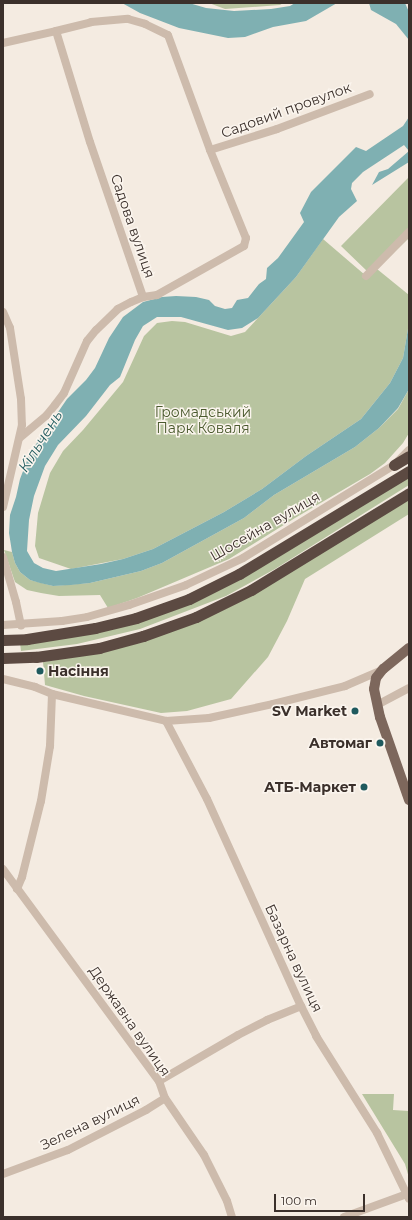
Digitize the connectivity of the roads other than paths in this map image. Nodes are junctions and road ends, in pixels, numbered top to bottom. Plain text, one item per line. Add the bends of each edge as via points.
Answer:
1 (56, 31) junction
2 (3, 44) edge
3 (370, 94) dead end
4 (210, 150) junction
5 (409, 232) edge
6 (366, 276) dead end
7 (143, 297) junction
8 (3, 312) edge
9 (20, 438) junction
10 (409, 450) edge
11 (409, 456) edge
12 (394, 465) junction
13 (409, 471) edge
14 (409, 494) edge
15 (3, 507) edge
16 (3, 557) edge
17 (21, 625) junction
18 (3, 626) edge
19 (3, 640) edge
20 (409, 648) edge
21 (3, 658) edge
22 (383, 669) junction
23 (3, 679) edge
24 (409, 688) edge
25 (52, 694) junction
26 (377, 704) junction
27 (166, 721) junction
28 (409, 800) edge
29 (3, 869) edge
30 (17, 889) junction
31 (301, 1006) junction
32 (159, 1081) junction
33 (165, 1098) junction
34 (3, 1174) edge
35 (408, 1197) edge
36 (231, 1217) edge
37 (344, 1217) edge

1 - 2 street
1 - 4 street, Садовий провулок via 91,22 128,19 168,35
1 - 7 street, Садова вулиця via 90,142
3 - 4 street, Садовий провулок via 262,134
4 - 7 street, Садовий провулок via 246,243 157,295
5 - 6 street
7 - 9 street, Садова вулиця via 118,309 96,330 87,341 56,405
8 - 9 street via 10,328 21,399
9 - 15 street
10 - 12 street, Шосейна вулиця
11 - 12 highway
12 - 17 street, Шосейна вулиця via 243,558 186,585 87,617
13 - 19 highway via 286,547 189,599 114,624 62,634
14 - 21 highway via 251,590 196,617 99,648 42,656
16 - 17 street
17 - 18 street, Шосейна вулиця
20 - 22 main road
22 - 26 main road via 376,678 374,689
22 - 27 street via 345,686 273,704 209,718
23 - 25 street
24 - 26 street
25 - 27 street
25 - 30 street via 50,746 41,801
26 - 28 main road
27 - 31 street, Базарна вулиця via 207,799
29 - 30 street, Державна вулиця
30 - 32 street, Державна вулиця
31 - 32 street via 238,1035
31 - 35 street, Базарна вулиця via 316,1036 378,1133
32 - 33 street, Державна вулиця
33 - 34 street, Зелена вулиця via 68,1150
33 - 36 street, Державна вулиця via 204,1155 227,1201
35 - 37 street

